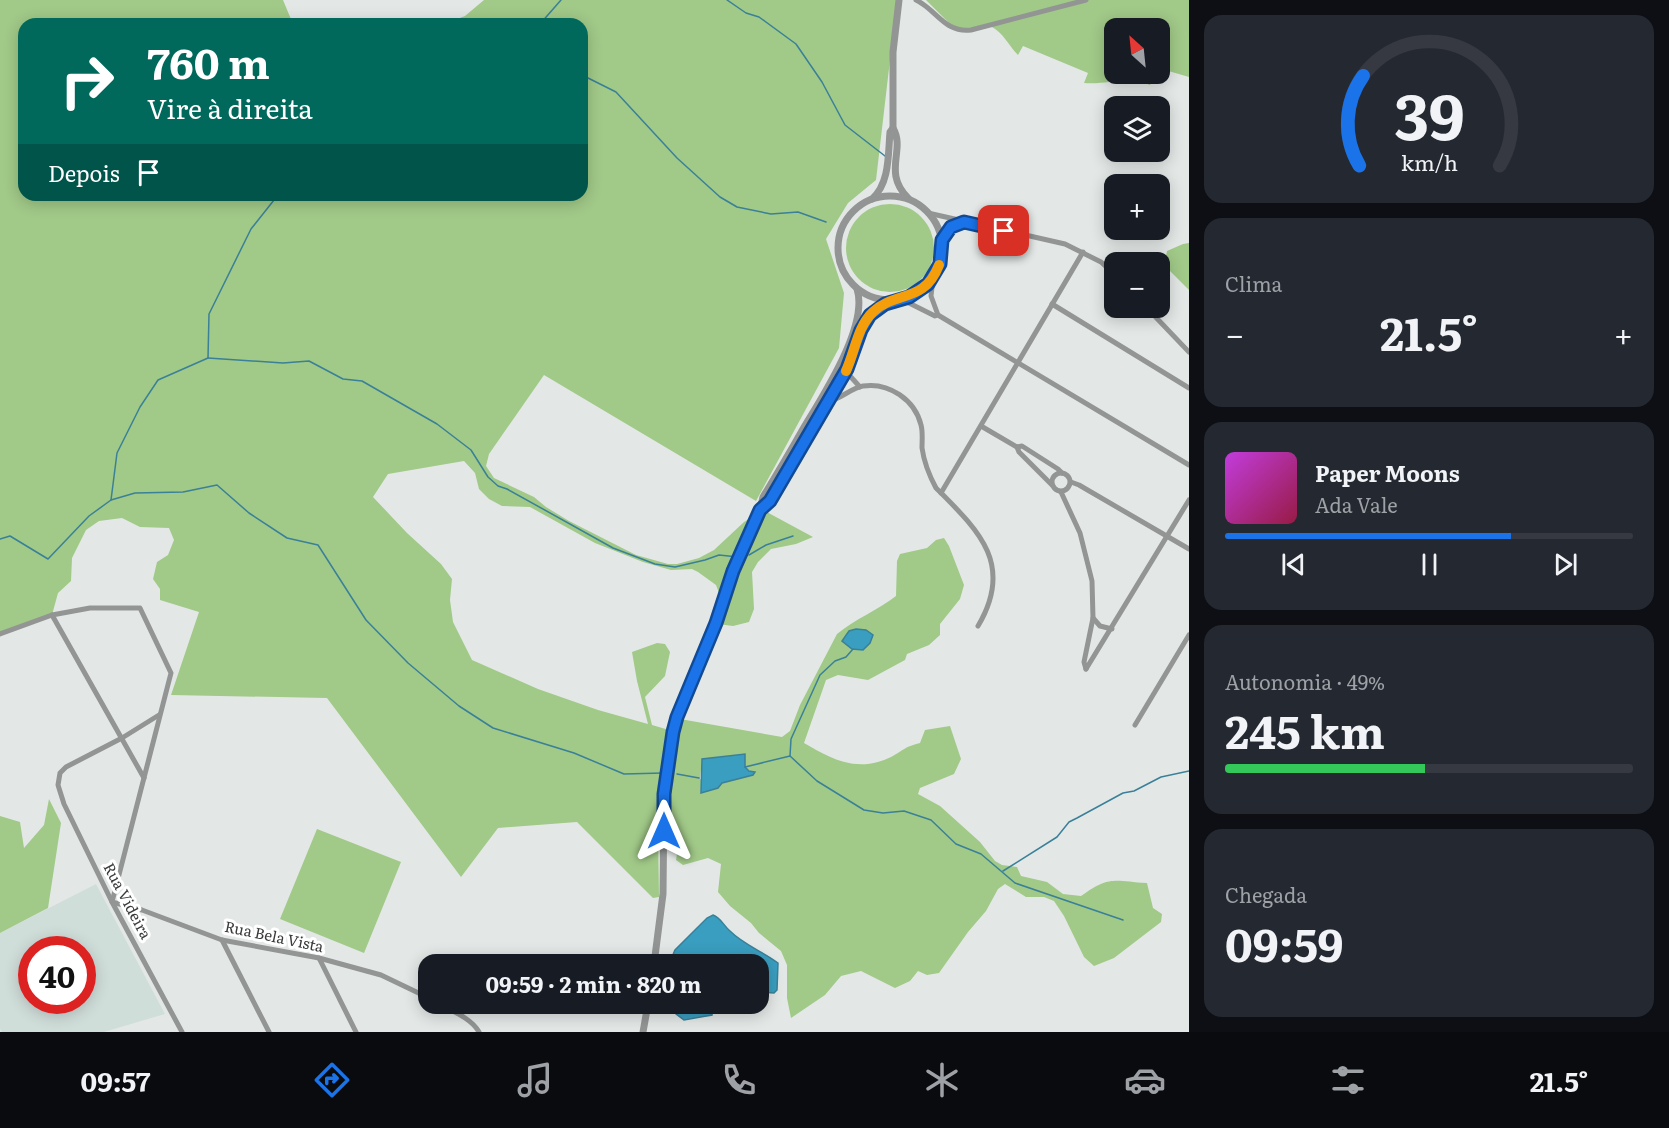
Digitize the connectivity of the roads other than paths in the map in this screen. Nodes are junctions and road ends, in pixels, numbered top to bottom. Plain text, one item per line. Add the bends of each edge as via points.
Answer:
1 (898, 0) edge
2 (916, 0) edge
3 (1086, 0) edge
4 (893, 128) junction
5 (871, 200) junction
6 (909, 200) junction
7 (928, 213) junction
8 (964, 222) junction
9 (942, 240) junction
10 (1083, 252) junction
11 (1104, 265) edge
12 (933, 278) junction
13 (857, 289) junction
14 (897, 300) junction
15 (1052, 304) junction
16 (938, 315) junction
17 (1157, 318) edge
18 (1189, 352) edge
19 (1018, 363) junction
20 (847, 369) junction
21 (860, 387) junction
22 (1189, 388) edge
23 (829, 401) junction
24 (981, 426) junction
25 (1017, 447) junction
26 (1189, 465) edge
27 (1062, 473) junction
28 (1071, 482) junction
29 (1052, 485) junction
30 (1061, 492) junction
31 (941, 493) junction
32 (1189, 500) edge
33 (760, 510) junction
34 (1168, 535) junction
35 (1189, 549) edge
36 (52, 615) junction
37 (1093, 618) junction
38 (978, 626) dead end
39 (1112, 629) junction
40 (0, 634) edge
41 (1189, 635) edge
42 (159, 715) junction
43 (1135, 725) dead end
44 (122, 738) junction
45 (144, 778) junction
46 (112, 902) junction
47 (222, 940) junction
48 (655, 954) edge
49 (319, 958) junction
50 (418, 993) edge
51 (458, 1014) edge
52 (646, 1014) edge
53 (182, 1032) edge
54 (269, 1032) edge
55 (356, 1032) edge
56 (479, 1032) edge
57 (643, 1032) edge

1 - 4 street
2 - 3 street via 959,31
4 - 5 street via 885,176
4 - 6 street via 897,135 896,178
5 - 6 street via 886,196
5 - 13 street via 851,213 838,240 842,271
6 - 7 street
7 - 8 street
7 - 9 street
8 - 9 street via 948,229
8 - 10 street via 1065,244
9 - 12 street via 940,264
10 - 11 street
10 - 15 street
12 - 14 street via 922,289
12 - 16 street via 931,296
13 - 14 street via 870,297
13 - 33 street via 859,313 838,369
14 - 16 street
14 - 20 street via 879,307 867,320
15 - 19 street
15 - 22 street
16 - 19 street
17 - 18 street
19 - 24 street
19 - 26 street
20 - 21 street
20 - 23 street
21 - 23 street
21 - 31 street via 887,388 913,408 921,426 926,466
23 - 33 street via 770,501
24 - 25 street
24 - 31 street
25 - 27 street via 1022,446
25 - 29 street
27 - 28 street
27 - 29 street via 1054,477
28 - 30 street
28 - 34 street
29 - 30 street
30 - 37 street via 1087,557
31 - 38 street via 974,526 989,557 991,593
32 - 34 street
33 - 48 street via 673,732 664,794 663,894
34 - 35 street
34 - 39 street
36 - 40 street
36 - 42 street via 90,608 140,608 171,674
36 - 44 street
37 - 39 street via 1100,626
37 - 39 street via 1086,669
41 - 43 street
42 - 44 street
42 - 45 street
44 - 45 street
44 - 46 street, Rua Videira via 66,767 58,779 64,804
45 - 46 street
46 - 47 street, Rua Bela Vista
46 - 53 street, Rua Videira
47 - 49 street, Rua Bela Vista
47 - 54 street
49 - 50 street, Rua Bela Vista via 381,975
49 - 55 street
51 - 56 street
52 - 57 street

